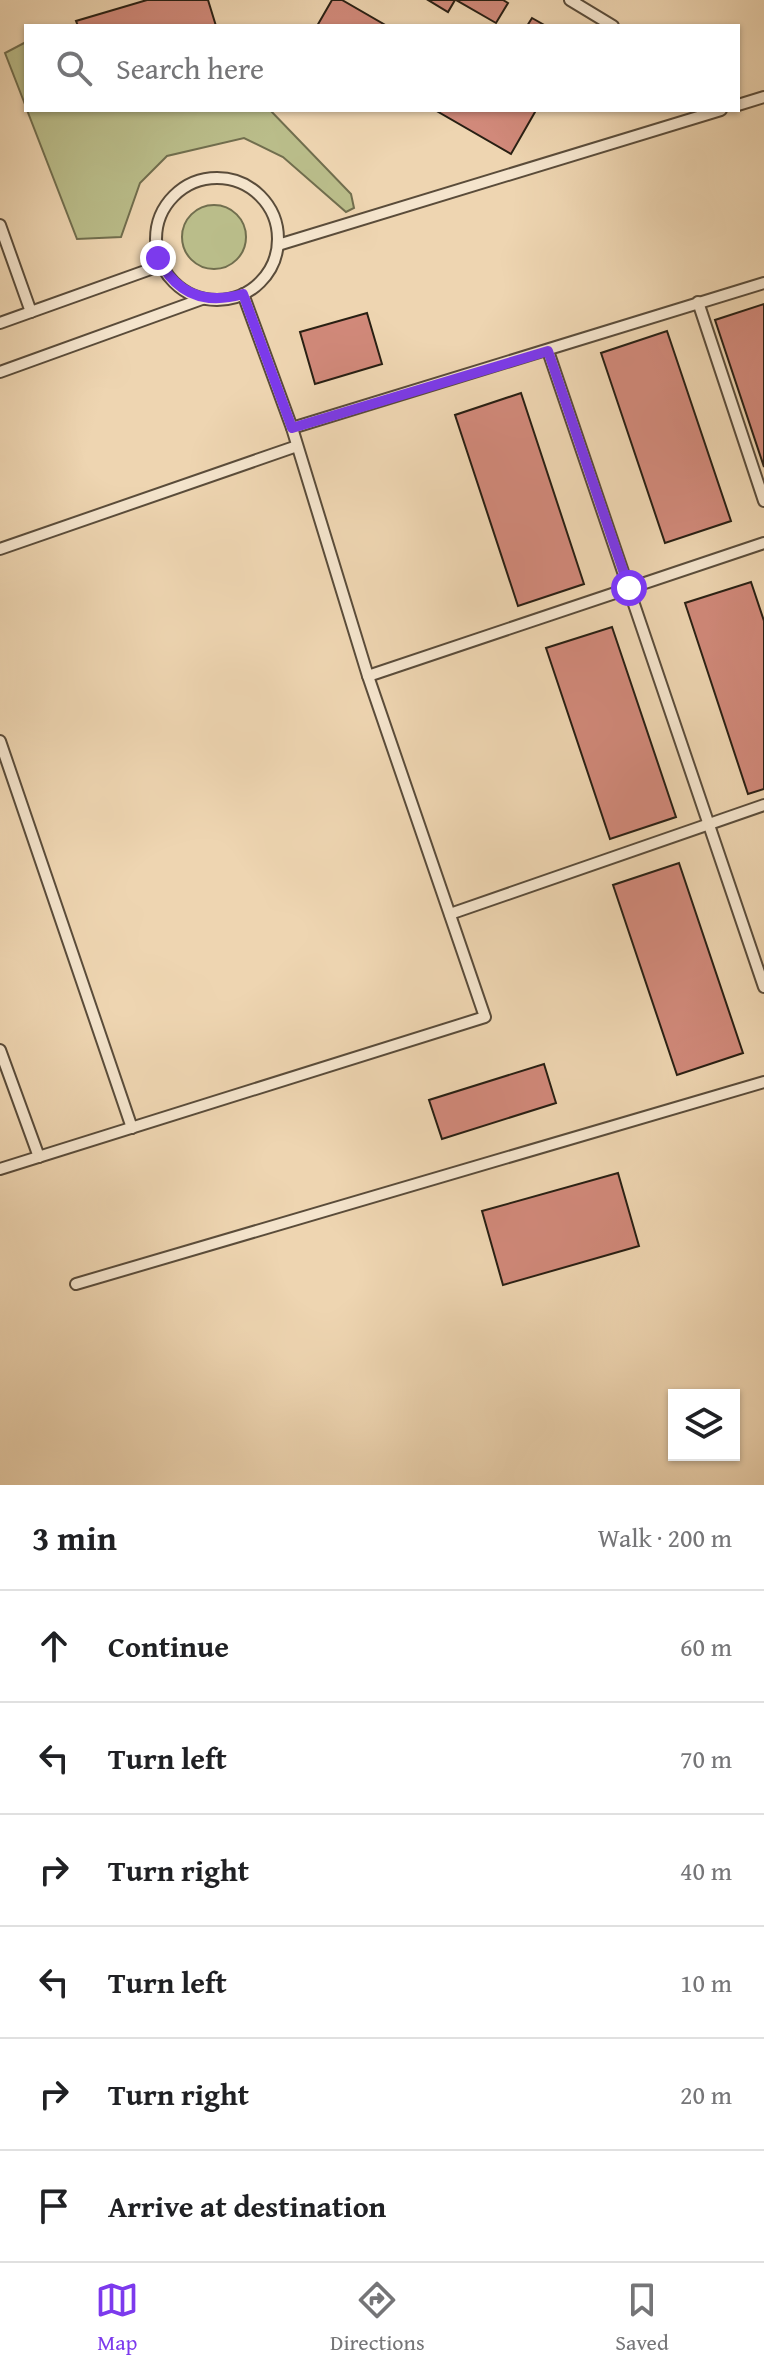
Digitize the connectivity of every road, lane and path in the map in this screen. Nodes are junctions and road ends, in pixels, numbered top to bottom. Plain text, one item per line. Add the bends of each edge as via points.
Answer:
1 (570, 0) edge
2 (610, 24) edge
3 (764, 97) edge
4 (740, 104) edge
5 (714, 112) edge
6 (0, 225) edge
7 (278, 245) junction
8 (0, 250) edge
9 (12, 257) junction
10 (162, 265) junction
11 (764, 283) edge
12 (243, 294) junction
13 (202, 299) junction
14 (698, 302) junction
15 (31, 312) junction
16 (0, 323) edge
17 (548, 351) junction
18 (0, 372) edge
19 (292, 428) junction
20 (297, 446) junction
21 (764, 501) edge
22 (764, 543) edge
23 (0, 549) edge
24 (629, 588) junction
25 (368, 676) junction
26 (0, 741) edge
27 (764, 805) edge
28 (709, 823) junction
29 (450, 914) junction
30 (764, 987) edge
31 (0, 1050) edge
32 (764, 1082) edge
33 (132, 1128) junction
34 (39, 1157) junction
35 (0, 1169) edge
36 (76, 1284) dead end

1 - 2 lane
3 - 4 lane
5 - 7 lane
6 - 9 lane
7 - 10 lane via 269,207 256,192 239,182 200,180 182,188 158,219 155,238
7 - 12 lane via 261,282
8 - 9 lane
9 - 15 lane
10 - 13 lane via 183,290
10 - 15 lane
11 - 14 lane
12 - 13 lane
12 - 19 lane
13 - 18 lane
14 - 17 lane
14 - 21 lane
15 - 16 lane
17 - 19 lane
17 - 24 lane
19 - 20 lane
20 - 23 lane
20 - 25 lane
22 - 24 lane
24 - 25 lane
24 - 28 lane
25 - 29 lane
26 - 33 lane
27 - 28 lane
28 - 29 lane
28 - 30 lane
29 - 33 lane via 485,1017
31 - 34 lane
32 - 36 lane
33 - 34 lane
34 - 35 lane

